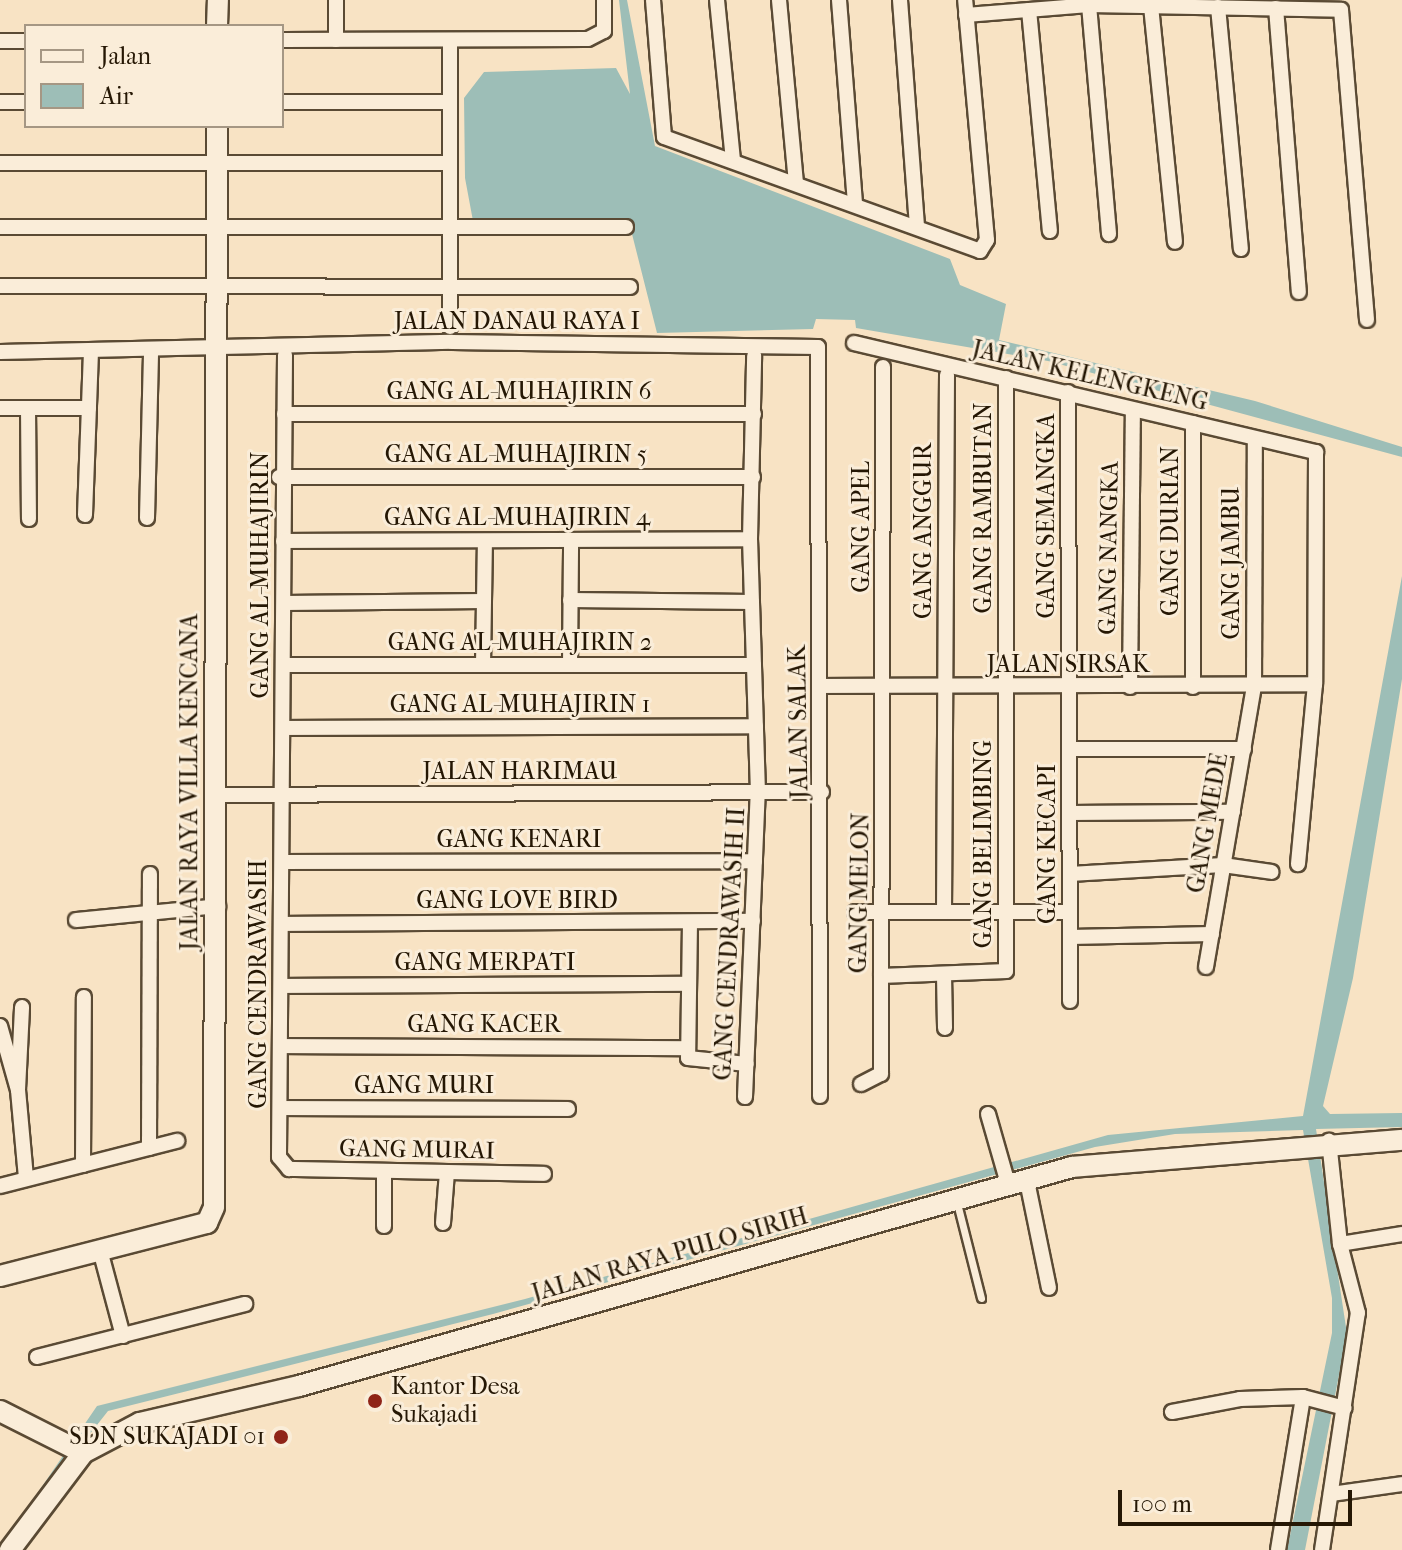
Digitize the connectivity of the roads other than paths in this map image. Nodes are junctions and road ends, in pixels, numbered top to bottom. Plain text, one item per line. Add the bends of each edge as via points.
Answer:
1 (218, 0) edge
2 (336, 0) edge
3 (604, 0) edge
4 (653, 0) edge
5 (717, 0) edge
6 (779, 0) edge
7 (839, 0) edge
8 (900, 0) edge
9 (1089, 5) junction
10 (1151, 6) junction
11 (966, 7) edge
12 (1218, 7) junction
13 (1276, 8) junction
14 (1029, 10) junction
15 (217, 24) edge
16 (284, 40) edge
17 (336, 40) junction
18 (450, 40) junction
19 (0, 41) edge
20 (24, 41) edge
21 (0, 102) edge
22 (24, 102) edge
23 (284, 102) edge
24 (450, 102) junction
25 (217, 128) edge
26 (733, 161) junction
27 (0, 163) edge
28 (216, 163) junction
29 (450, 163) junction
30 (796, 183) junction
31 (855, 204) junction
32 (917, 226) junction
33 (0, 227) edge
34 (216, 227) junction
35 (450, 227) junction
36 (626, 227) dead end
37 (1050, 231) dead end
38 (1109, 234) dead end
39 (1175, 242) dead end
40 (1241, 249) dead end
41 (0, 286) edge
42 (216, 287) junction
43 (449, 287) junction
44 (630, 287) dead end
45 (1299, 292) dead end
46 (1367, 320) dead end
47 (450, 327) dead end
48 (854, 343) dead end
49 (215, 346) junction
50 (818, 347) joint
51 (0, 352) edge
52 (91, 352) junction
53 (151, 352) junction
54 (285, 355) dead end
55 (754, 356) dead end
56 (883, 367) dead end
57 (947, 375) dead end
58 (1006, 378) junction
59 (1068, 392) junction
60 (0, 408) edge
61 (28, 408) junction
62 (89, 408) junction
63 (1133, 410) junction
64 (284, 414) junction
65 (754, 414) junction
66 (1193, 423) junction
67 (1255, 439) junction
68 (279, 477) junction
69 (753, 477) junction
70 (85, 515) dead end
71 (147, 518) dead end
72 (29, 519) dead end
73 (750, 539) junction
74 (571, 540) junction
75 (283, 541) junction
76 (485, 541) junction
77 (570, 600) junction
78 (484, 601) junction
79 (752, 602) junction
80 (284, 603) junction
81 (285, 665) junction
82 (483, 665) junction
83 (570, 665) junction
84 (754, 665) junction
85 (1315, 684) junction
86 (821, 686) junction
87 (885, 686) junction
88 (945, 686) junction
89 (1007, 687) junction
90 (1070, 687) junction
91 (1130, 687) junction
92 (1193, 687) junction
93 (1254, 687) junction
94 (756, 726) junction
95 (284, 728) junction
96 (1070, 749) junction
97 (1244, 749) junction
98 (822, 792) junction
99 (758, 793) junction
100 (219, 795) junction
101 (282, 795) junction
102 (1233, 812) junction
103 (1070, 813) junction
104 (755, 861) junction
105 (282, 862) junction
106 (1298, 864) dead end
107 (1223, 865) junction
108 (1272, 872) dead end
109 (150, 874) dead end
110 (1070, 874) junction
111 (218, 906) junction
112 (149, 909) junction
113 (882, 911) junction
114 (855, 912) dead end
115 (944, 912) junction
116 (1004, 912) junction
117 (1070, 912) junction
118 (76, 920) dead end
119 (753, 921) junction
120 (690, 922) junction
121 (282, 924) junction
122 (1212, 934) junction
123 (1070, 937) junction
124 (1206, 967) dead end
125 (944, 975) junction
126 (881, 976) junction
127 (688, 984) junction
128 (281, 986) junction
129 (84, 997) dead end
130 (1070, 1001) dead end
131 (22, 1007) dead end
132 (0, 1026) edge
133 (945, 1028) dead end
134 (281, 1046) junction
135 (686, 1048) junction
136 (747, 1064) junction
137 (861, 1084) dead end
138 (18, 1090) junction
139 (820, 1096) dead end
140 (745, 1097) dead end
141 (281, 1108) junction
142 (568, 1109) dead end
143 (988, 1114) dead end
144 (1402, 1140) edge
145 (177, 1141) dead end
146 (1325, 1142) junction
147 (149, 1148) junction
148 (83, 1165) junction
149 (289, 1169) joint
150 (384, 1171) junction
151 (447, 1172) junction
152 (544, 1174) dead end
153 (26, 1178) junction
154 (1014, 1183) junction
155 (0, 1186) edge
156 (957, 1203) junction
157 (443, 1223) dead end
158 (384, 1226) dead end
159 (1402, 1234) edge
160 (1340, 1244) junction
161 (100, 1250) junction
162 (0, 1276) edge
163 (1049, 1288) dead end
164 (981, 1298) dead end
165 (245, 1304) dead end
166 (123, 1336) junction
167 (37, 1357) dead end
168 (1306, 1398) junction
169 (1340, 1407) junction
170 (0, 1411) edge
171 (1172, 1412) dead end
172 (82, 1453) junction
173 (1402, 1484) edge
174 (1331, 1494) junction
175 (17, 1547) edge
176 (1278, 1550) edge
177 (1322, 1550) edge

1 - 15 street
2 - 17 street
3 - 18 street via 599,36
4 - 26 street via 664,137
5 - 26 street
6 - 30 street
7 - 31 street
8 - 32 street
9 - 10 street
9 - 14 street
9 - 38 street
10 - 12 street
10 - 39 street
11 - 14 street
11 - 32 street via 987,245 980,251
12 - 13 street
12 - 40 street
13 - 45 street
13 - 46 street via 1342,13
14 - 37 street
16 - 17 street
17 - 18 street
18 - 24 street
19 - 20 street
21 - 22 street
23 - 24 street
24 - 29 street
25 - 28 street, JALAN RAYA VILLA KENCANA
26 - 30 street
27 - 28 street
28 - 29 street
28 - 34 street, JALAN RAYA VILLA KENCANA
29 - 35 street
30 - 31 street
31 - 32 street
33 - 34 street
34 - 35 street
34 - 42 street, JALAN RAYA VILLA KENCANA
35 - 36 street
35 - 43 street
41 - 42 street
42 - 43 street
42 - 49 street, JALAN RAYA VILLA KENCANA
43 - 44 street
43 - 47 street
48 - 58 street, JALAN KELENGKENG
49 - 50 street, JALAN DANAU RAYA I
49 - 53 street, JALAN DANAU RAYA I
49 - 100 street, JALAN RAYA VILLA KENCANA
50 - 86 street, JALAN SALAK
51 - 52 street, JALAN DANAU RAYA I
52 - 53 street, JALAN DANAU RAYA I
52 - 62 street
53 - 71 street
54 - 64 street, GANG AL-MUHAJIRIN
55 - 65 street, GANG CENDRAWASIH II
56 - 87 street, GANG APEL
57 - 88 street, GANG ANGGUR
58 - 59 street, JALAN KELENGKENG
58 - 89 street, GANG RAMBUTAN
59 - 63 street, JALAN KELENGKENG
59 - 90 street, GANG SEMANGKA
60 - 61 street
61 - 62 street
61 - 72 street
62 - 70 street
63 - 66 street, JALAN KELENGKENG
63 - 91 street, GANG NANGKA
64 - 65 street, GANG AL-MUHAJIRIN 6
64 - 68 street, GANG AL-MUHAJIRIN
65 - 69 street, GANG CENDRAWASIH II
66 - 67 street, JALAN KELENGKENG
66 - 92 street, GANG DURIAN
67 - 85 street, JALAN KELENGKENG via 1316,452
67 - 93 street, GANG JAMBU
68 - 69 street, GANG AL-MUHAJIRIN 5
68 - 75 street, GANG AL-MUHAJIRIN
69 - 73 street, GANG CENDRAWASIH II
73 - 74 street, GANG AL-MUHAJIRIN 4
73 - 79 street, GANG CENDRAWASIH II
74 - 76 street, GANG AL-MUHAJIRIN 4
74 - 77 street
75 - 76 street, GANG AL-MUHAJIRIN 4
75 - 80 street, GANG AL-MUHAJIRIN
76 - 78 street
77 - 79 street
77 - 83 street
78 - 80 street
78 - 82 street
79 - 84 street, GANG CENDRAWASIH II
80 - 81 street, GANG AL-MUHAJIRIN
81 - 82 street, GANG AL-MUHAJIRIN 2
81 - 95 street, GANG AL-MUHAJIRIN
82 - 83 street, GANG AL-MUHAJIRIN 2
83 - 84 street, GANG AL-MUHAJIRIN 2
84 - 94 street, GANG CENDRAWASIH II
85 - 93 street, JALAN SIRSAK
85 - 106 street
86 - 87 street, JALAN SIRSAK
86 - 98 street, JALAN SALAK
87 - 88 street, JALAN SIRSAK
87 - 113 street, GANG MELON
88 - 89 street, JALAN SIRSAK
88 - 115 street, GANG ANGGUR
89 - 90 street, JALAN SIRSAK
89 - 116 street, GANG BELIMBING
90 - 91 street, JALAN SIRSAK
90 - 96 street, GANG KECAPI
91 - 92 street, JALAN SIRSAK
92 - 93 street, JALAN SIRSAK
93 - 97 street, GANG MEDE
94 - 95 street, GANG AL-MUHAJIRIN 1
94 - 99 street, GANG CENDRAWASIH II
95 - 101 street, GANG AL-MUHAJIRIN
96 - 97 street
96 - 103 street, GANG KECAPI
97 - 102 street, GANG MEDE
98 - 99 street, JALAN HARIMAU
98 - 139 street, JALAN SALAK
99 - 101 street, JALAN HARIMAU
99 - 104 street, GANG CENDRAWASIH II
100 - 101 street, JALAN HARIMAU
100 - 111 street, JALAN RAYA VILLA KENCANA
101 - 105 street, GANG CENDRAWASIH
102 - 103 street
102 - 107 street, GANG MEDE
103 - 110 street, GANG KECAPI
104 - 105 street, GANG KENARI
104 - 119 street, GANG CENDRAWASIH II
105 - 121 street, GANG CENDRAWASIH
107 - 108 street
107 - 110 street
107 - 122 street, GANG MEDE
109 - 112 street
110 - 117 street, GANG KECAPI
111 - 112 street
111 - 161 street, JALAN RAYA VILLA KENCANA via 213,1214 207,1223
112 - 118 street
112 - 147 street
113 - 114 street
113 - 115 street
113 - 126 street, GANG MELON
115 - 116 street
116 - 117 street
116 - 125 street, GANG BELIMBING via 1003,974
117 - 123 street, GANG KECAPI
119 - 120 street, GANG LOVE BIRD
119 - 136 street, GANG CENDRAWASIH II
120 - 121 street, GANG LOVE BIRD
120 - 127 street
121 - 128 street, GANG CENDRAWASIH
122 - 123 street
122 - 124 street, GANG MEDE
123 - 130 street, GANG KECAPI
125 - 126 street, GANG BELIMBING
125 - 133 street
126 - 137 street, GANG MELON via 881,1074
127 - 128 street, GANG MERPATI
127 - 135 street
128 - 134 street, GANG CENDRAWASIH
129 - 148 street
131 - 138 street
132 - 138 street
134 - 135 street, GANG KACER
134 - 141 street, GANG CENDRAWASIH
135 - 136 street via 694,1064
136 - 140 street, GANG CENDRAWASIH II
138 - 153 street
141 - 142 street, GANG MURI
141 - 149 street, GANG CENDRAWASIH via 279,1157
143 - 154 street via 1001,1161
144 - 146 street, JALAN RAYA PULO SIRIH
145 - 147 street
146 - 154 street, JALAN RAYA PULO SIRIH via 1107,1160
146 - 160 street
147 - 148 street
148 - 153 street
149 - 150 street, GANG MURAI
150 - 151 street, GANG MURAI
150 - 158 street
151 - 152 street, GANG MURAI
151 - 157 street
153 - 155 street
154 - 156 street, JALAN RAYA PULO SIRIH
154 - 163 street
156 - 164 lane
156 - 172 street, JALAN RAYA PULO SIRIH via 299,1386 140,1423
159 - 160 street
160 - 169 street via 1358,1313
161 - 162 street, JALAN RAYA VILLA KENCANA
161 - 166 street
165 - 166 street
166 - 167 street
168 - 169 street
168 - 171 street via 1202,1402
168 - 176 street
169 - 174 street
170 - 172 street
172 - 175 street, JALAN RAYA PULO SIRIH
173 - 174 street
174 - 177 street

